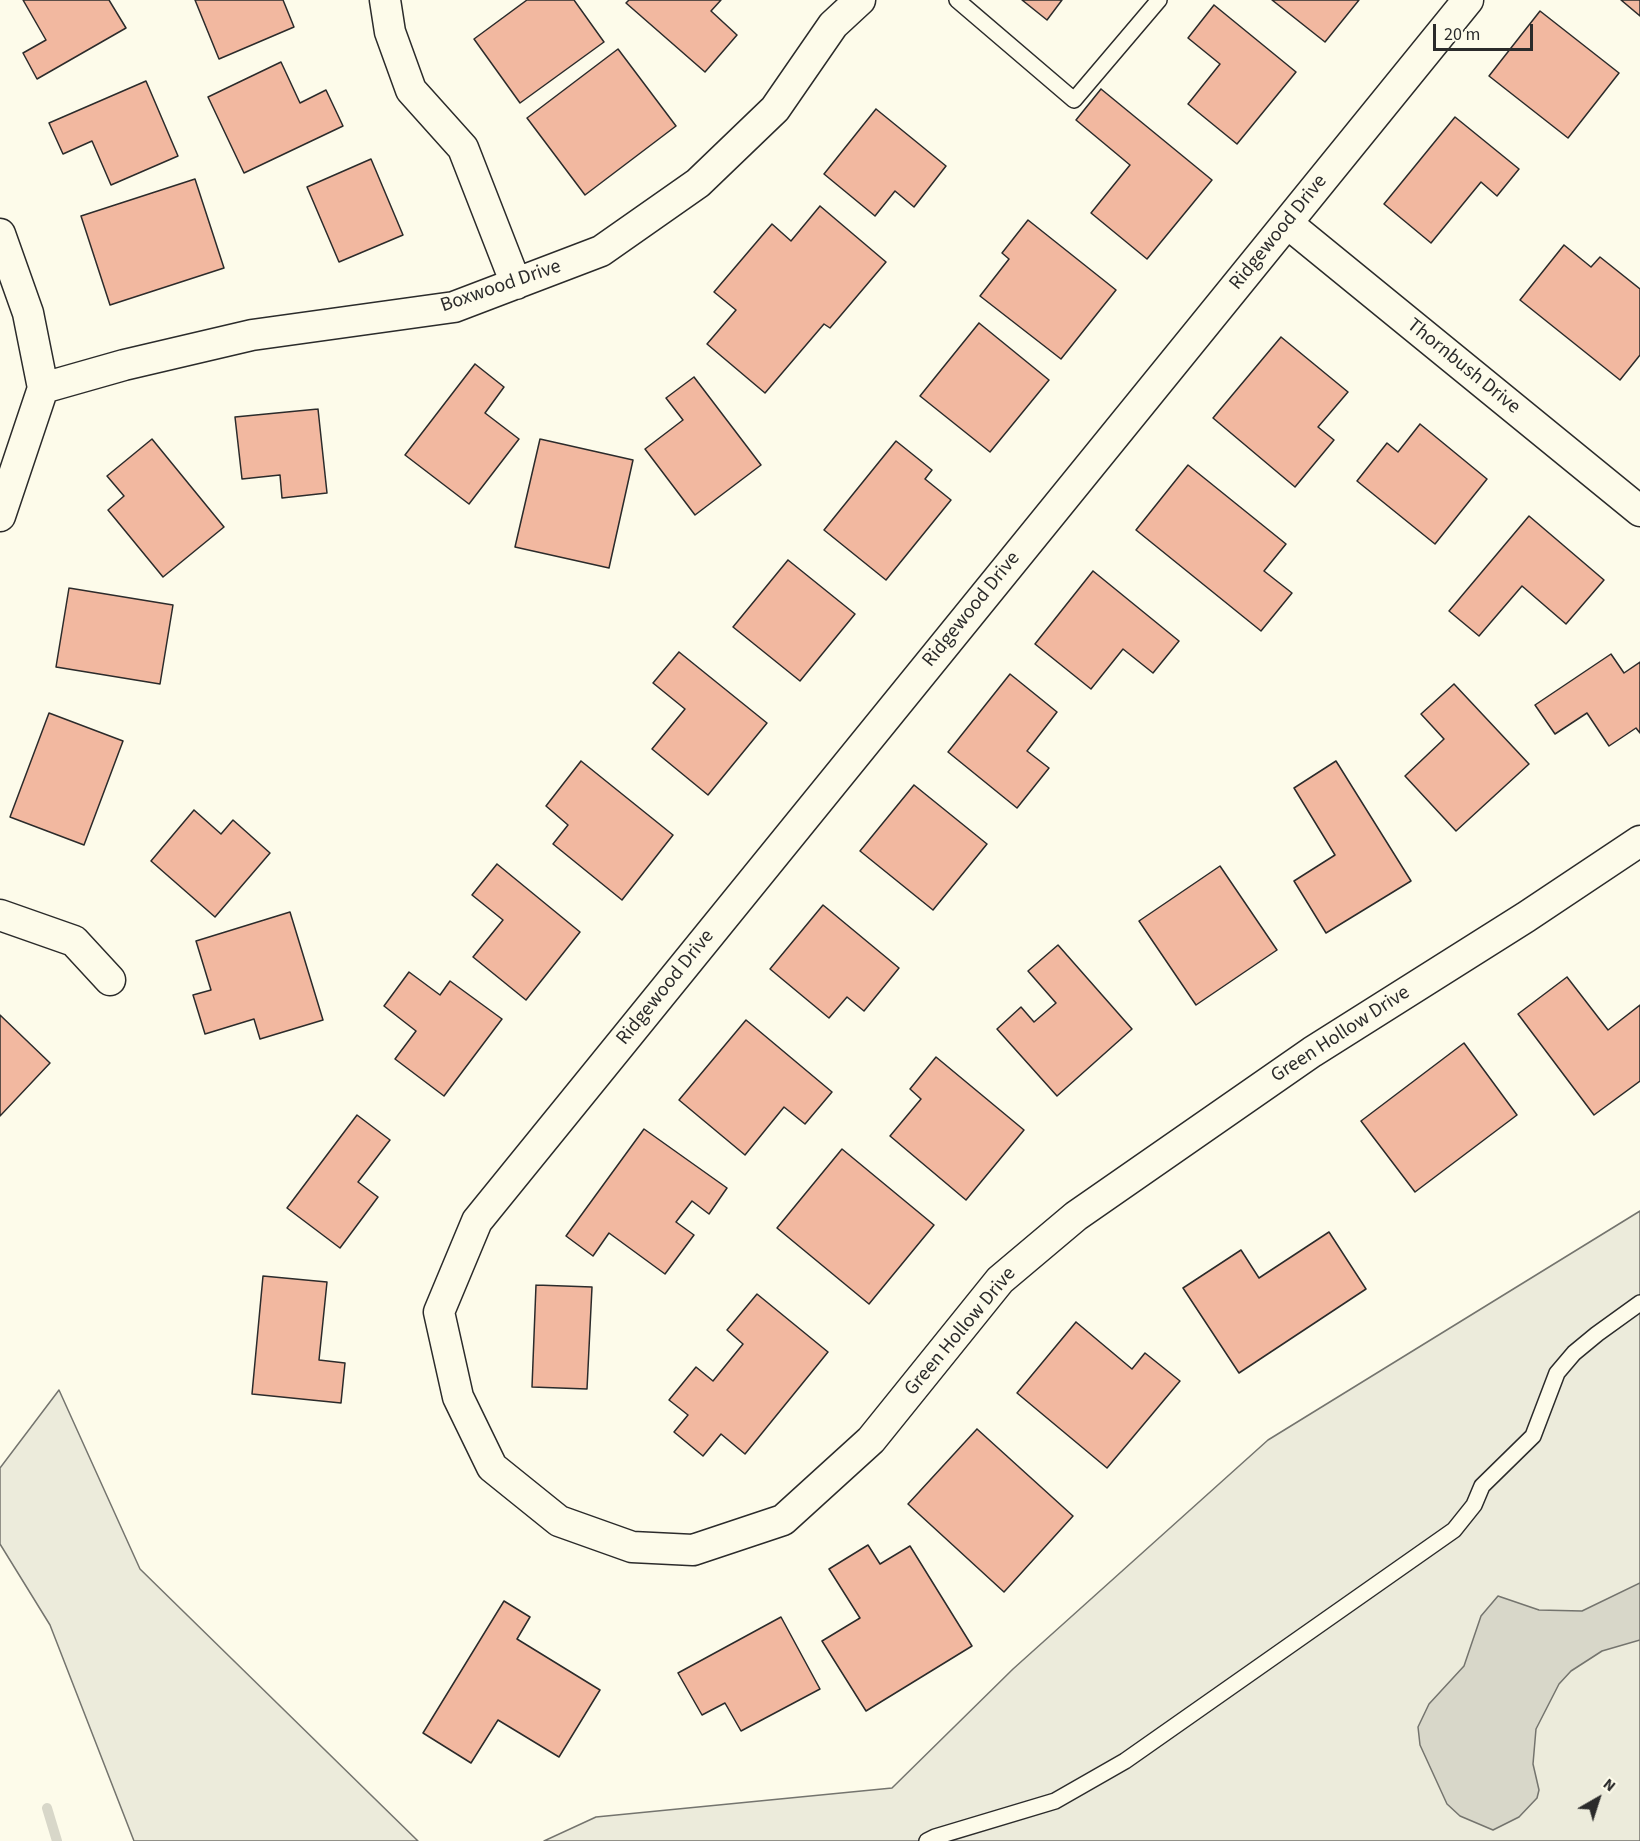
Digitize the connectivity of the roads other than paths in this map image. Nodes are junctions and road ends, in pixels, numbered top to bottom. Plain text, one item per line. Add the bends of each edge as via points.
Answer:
1 (385, 0) edge
2 (860, 0) edge
3 (957, 0) edge
4 (1159, 0) edge
5 (1468, 0) edge
6 (1287, 223) junction
7 (0, 234) edge
8 (516, 284) junction
9 (43, 388) junction
10 (11, 446) edge
11 (1637, 504) edge
12 (0, 516) edge
13 (1640, 841) edge
14 (0, 915) edge
15 (110, 980) dead end
16 (477, 1221) joint
17 (1640, 1303) edge
18 (927, 1841) edge

1 - 8 street via 390,32 411,90 462,148
2 - 8 street, Boxwood Drive via 833,25 775,109 698,183 601,251
3 - 4 lane via 1074,100
5 - 6 street, Ridgewood Drive
6 - 11 street, Thornbush Drive
6 - 16 street, Ridgewood Drive
7 - 9 street via 28,313
8 - 9 street, Boxwood Drive via 454,307 252,335
9 - 10 street
10 - 12 street
13 - 16 street, Green Hollow Drive via 1312,1052 1076,1216 1000,1280 871,1440 783,1520 693,1550 632,1547 559,1521 492,1467 458,1397 439,1312
14 - 15 street via 75,941
17 - 18 lane via 1582,1347 1557,1373 1533,1436 1482,1486 1474,1505 1454,1530 1125,1761 1055,1801

